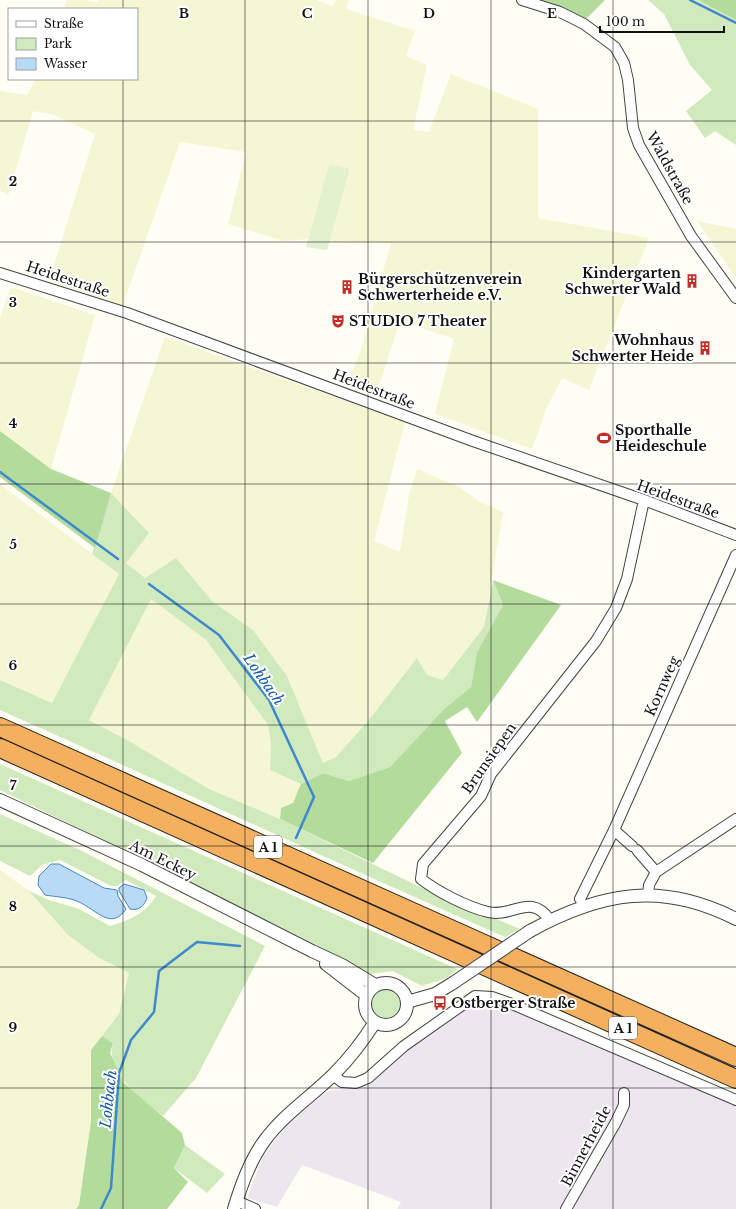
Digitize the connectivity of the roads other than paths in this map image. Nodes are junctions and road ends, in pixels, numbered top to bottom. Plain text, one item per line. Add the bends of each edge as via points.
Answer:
1 (522, 0) edge
2 (0, 273) edge
3 (736, 298) edge
4 (644, 500) junction
5 (736, 535) edge
6 (736, 555) edge
7 (0, 727) edge
8 (0, 748) edge
9 (0, 800) edge
10 (736, 819) edge
11 (614, 830) junction
12 (656, 872) junction
13 (648, 895) junction
14 (580, 899) dead end
15 (736, 919) edge
16 (550, 920) junction
17 (312, 951) junction
18 (375, 985) junction
19 (366, 995) junction
20 (407, 1002) junction
21 (375, 1022) junction
22 (736, 1057) edge
23 (333, 1075) junction
24 (736, 1079) edge
25 (624, 1093) dead end
26 (736, 1100) edge
27 (236, 1205) edge
28 (255, 1209) edge
29 (566, 1209) edge

1 - 3 street, Waldstraße via 560,12 584,24 615,47 624,63 633,128 640,145 691,236
2 - 4 street, Heidestraße via 127,313 473,441
4 - 5 street, Heidestraße
4 - 16 street, Brunsiepen via 624,589 596,641 491,774 481,796 423,864 421,879 434,889 477,909 495,913 531,906 539,908
6 - 11 street, Kornweg
7 - 22 highway, A 1
8 - 24 highway, A 1
9 - 17 street, Am Eckey via 142,866
10 - 12 street
11 - 12 street
11 - 14 street, Kornweg
12 - 13 street via 649,885
13 - 15 street via 692,902
13 - 16 street via 614,899 586,906
16 - 20 street, bridge via 435,994
17 - 18 street, Am Eckey
17 - 19 street, Am Eckey
18 - 19 street
18 - 20 street via 396,985 405,995
19 - 21 street via 365,1007
20 - 21 street via 402,1017 396,1022
21 - 23 street
23 - 26 street via 342,1082 356,1083 368,1078 404,1046 475,996 492,997
23 - 27 street via 296,1107 266,1139 250,1166
25 - 29 street, Binnerheide via 624,1105 616,1122
27 - 28 street

